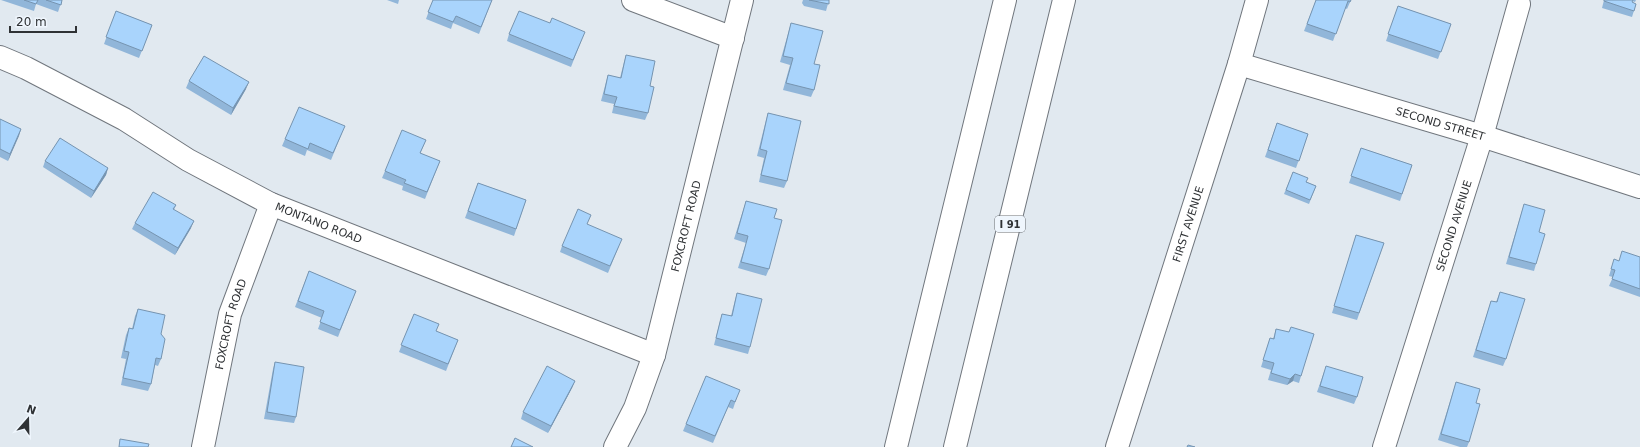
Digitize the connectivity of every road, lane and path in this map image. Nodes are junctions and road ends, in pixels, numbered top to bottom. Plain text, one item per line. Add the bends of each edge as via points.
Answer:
1 (634, 0) edge
2 (742, 0) edge
3 (1005, 0) edge
4 (1064, 0) edge
5 (1257, 0) edge
6 (1519, 4) dead end
7 (733, 38) junction
8 (0, 57) edge
9 (1239, 64) junction
10 (1482, 136) junction
11 (1640, 187) edge
12 (271, 204) junction
13 (654, 355) junction
14 (203, 447) edge
15 (615, 447) edge
16 (896, 447) edge
17 (955, 447) edge
18 (1117, 447) edge
19 (1384, 447) edge

1 - 7 main road
2 - 7 main road, FOXCROFT ROAD
3 - 16 main road
4 - 17 main road, I 91
5 - 9 main road, FIRST AVENUE
6 - 10 main road, SECOND AVENUE
7 - 13 main road, FOXCROFT ROAD
8 - 12 main road, MONTANO ROAD via 124,118 188,160
9 - 10 main road, SECOND STREET
9 - 18 main road, FIRST AVENUE
10 - 11 main road, SECOND STREET
10 - 19 main road, SECOND AVENUE
12 - 13 main road, MONTANO ROAD
12 - 14 main road, FOXCROFT ROAD via 230,314
13 - 15 main road, FOXCROFT ROAD via 635,408

